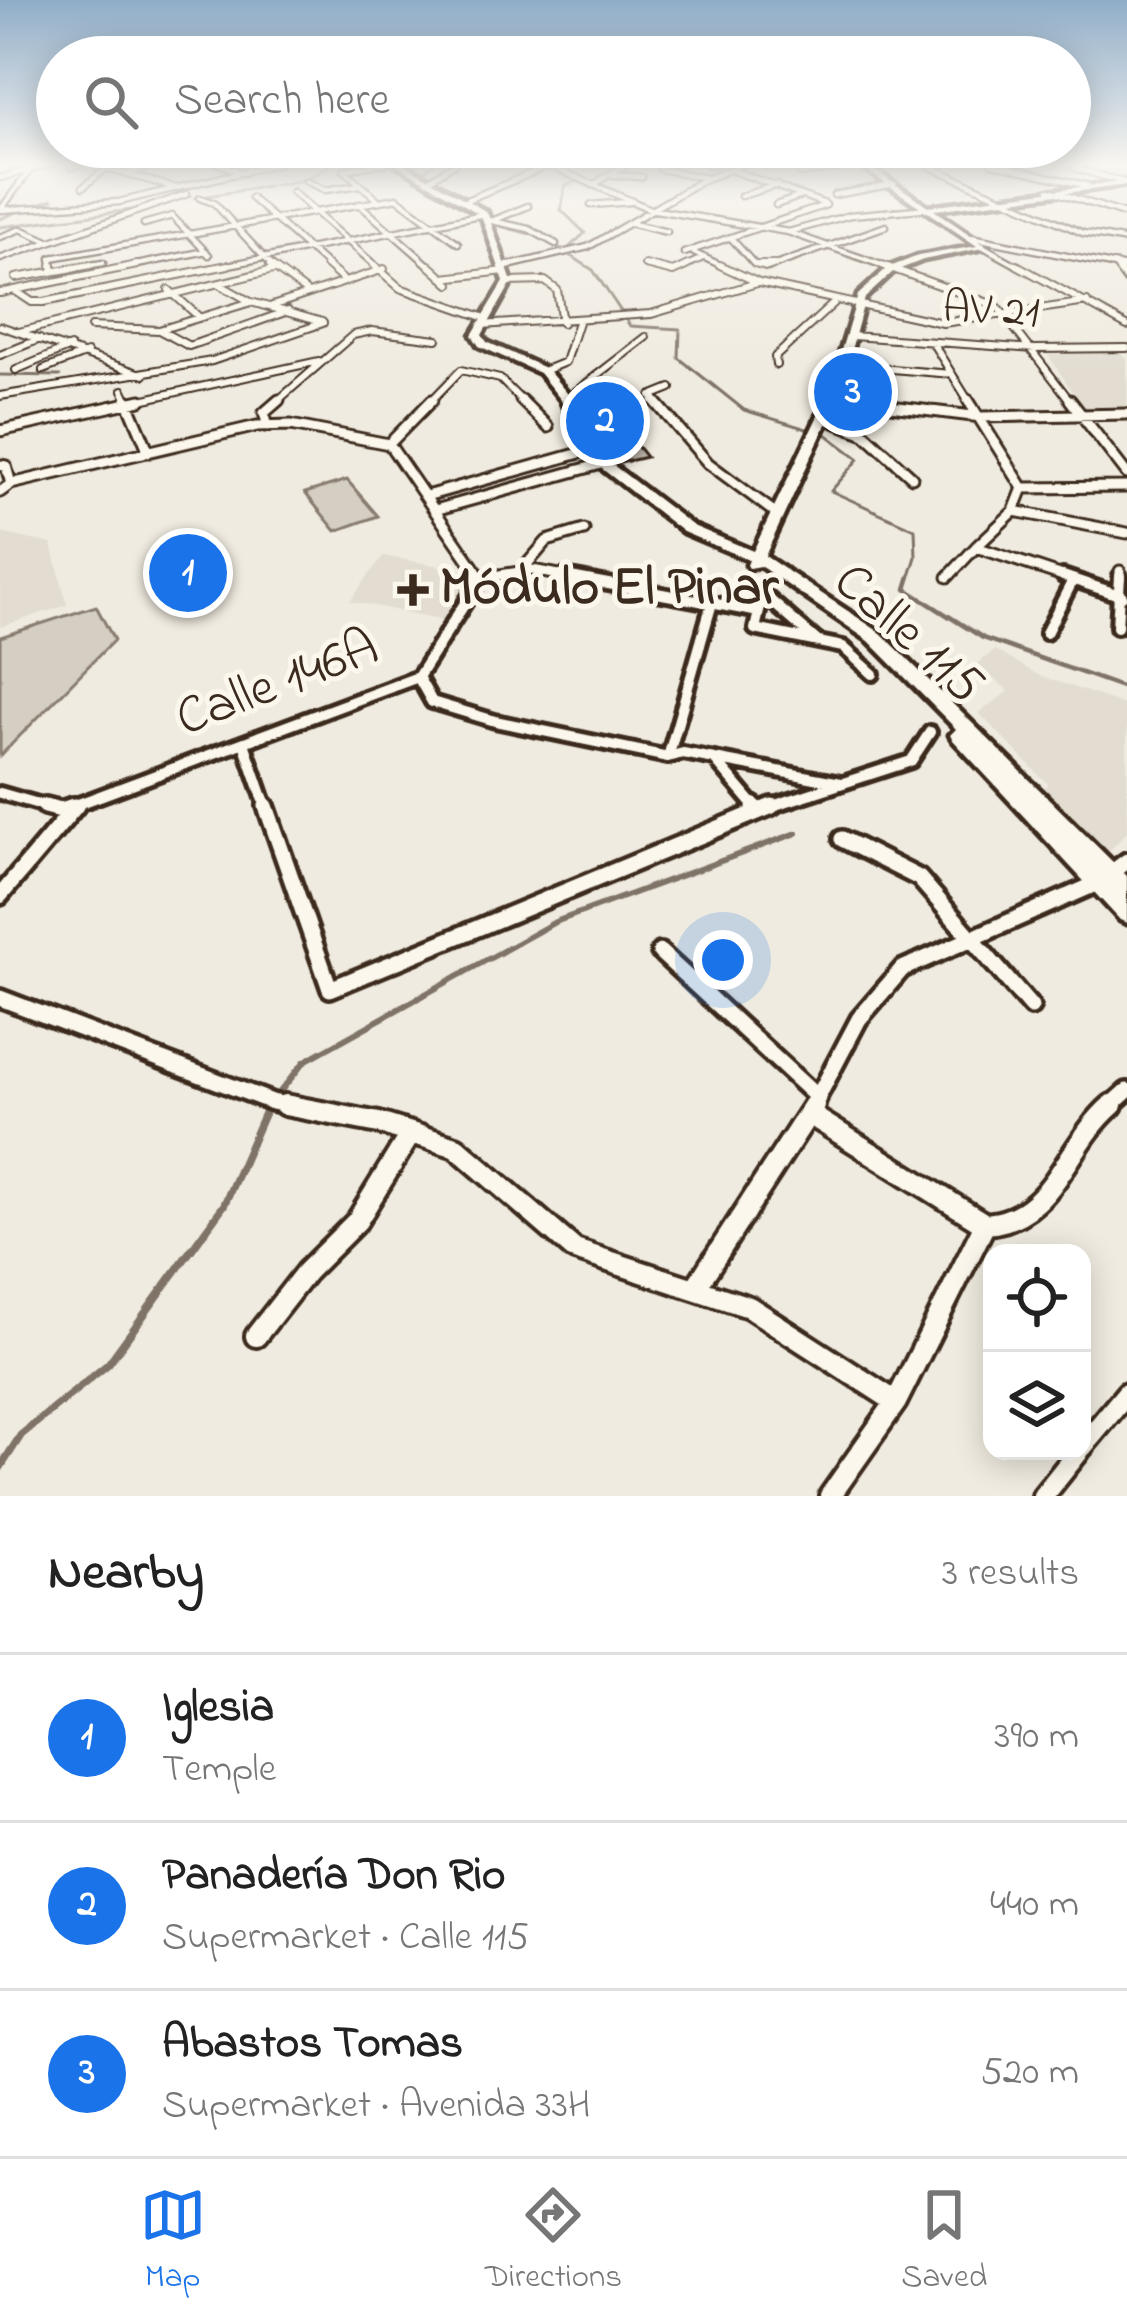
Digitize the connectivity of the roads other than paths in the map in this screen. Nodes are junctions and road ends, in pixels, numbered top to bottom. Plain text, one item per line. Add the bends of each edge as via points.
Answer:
1 (29, 233) edge
2 (76, 233) edge
3 (184, 233) edge
4 (189, 233) edge
5 (238, 233) edge
6 (290, 233) edge
7 (338, 233) edge
8 (376, 233) edge
9 (393, 233) edge
10 (447, 233) edge
11 (492, 233) edge
12 (536, 233) edge
13 (612, 233) edge
14 (741, 233) edge
15 (790, 233) edge
16 (867, 233) edge
17 (965, 233) edge
18 (1082, 233) edge
19 (971, 237) junction
20 (731, 238) junction
21 (344, 239) junction
22 (141, 241) junction
23 (1127, 241) edge
24 (50, 242) junction
25 (458, 243) dead end
26 (556, 244) dead end
27 (304, 246) junction
28 (828, 247) junction
29 (984, 247) junction
30 (96, 249) junction
31 (206, 251) junction
32 (152, 253) dead end
33 (694, 253) junction
34 (684, 254) dead end
35 (259, 256) junction
36 (705, 257) junction
37 (0, 259) edge
38 (217, 265) junction
39 (645, 265) dead end
40 (1116, 266) junction
41 (105, 267) junction
42 (1127, 268) edge
43 (384, 269) junction
44 (273, 270) junction
45 (890, 270) junction
46 (52, 271) junction
47 (505, 273) junction
48 (16, 278) dead end
49 (159, 278) junction
50 (342, 279) junction
51 (1127, 281) edge
52 (759, 283) junction
53 (219, 284) junction
54 (14, 290) junction
55 (305, 291) junction
56 (0, 293) edge
57 (173, 294) junction
58 (251, 302) junction
59 (1087, 302) junction
60 (834, 303) junction
61 (272, 306) junction
62 (858, 307) junction
63 (288, 310) junction
64 (1003, 312) junction
65 (199, 317) junction
66 (482, 321) junction
67 (578, 322) junction
68 (562, 323) junction
69 (0, 326) edge
70 (1127, 326) edge
71 (91, 327) dead end
72 (159, 330) junction
73 (19, 332) junction
74 (852, 336) junction
75 (646, 337) dead end
76 (41, 339) junction
77 (437, 339) dead end
78 (932, 342) junction
79 (71, 347) junction
80 (1127, 348) edge
81 (1035, 349) junction
82 (634, 351) junction
83 (88, 352) junction
84 (651, 352) dead end
85 (0, 355) edge
86 (320, 361) junction
87 (843, 364) junction
88 (776, 365) dead end
89 (16, 370) dead end
90 (43, 370) dead end
91 (279, 370) junction
92 (543, 371) junction
93 (952, 374) junction
94 (145, 375) junction
95 (290, 388) junction
96 (670, 388) dead end
97 (123, 390) dead end
98 (0, 396) edge
99 (832, 398) junction
100 (566, 399) junction
101 (128, 403) junction
102 (1127, 414) edge
103 (1080, 415) junction
104 (981, 417) junction
105 (824, 418) junction
106 (268, 425) junction
107 (548, 427) dead end
108 (0, 431) edge
109 (389, 444) junction
110 (148, 452) junction
111 (594, 457) junction
112 (0, 465) edge
113 (1127, 474) edge
114 (912, 477) dead end
115 (11, 484) junction
116 (1127, 487) edge
117 (1023, 488) junction
118 (0, 492) edge
119 (426, 496) junction
120 (435, 510) junction
121 (1014, 511) junction
122 (778, 515) junction
123 (584, 530) dead end
124 (1127, 533) edge
125 (976, 547) junction
126 (756, 562) junction
127 (523, 570) junction
128 (1120, 571) dead end
129 (949, 577) dead end
130 (481, 578) junction
131 (1073, 580) junction
132 (1122, 596) junction
133 (712, 603) junction
134 (759, 612) junction
135 (1117, 627) dead end
136 (1046, 633) dead end
137 (817, 641) junction
138 (873, 674) dead end
139 (418, 677) junction
140 (930, 732) dead end
141 (244, 743) junction
142 (668, 757) junction
143 (714, 759) junction
144 (842, 783) junction
145 (0, 793) edge
146 (76, 805) junction
147 (758, 810) junction
148 (842, 838) dead end
149 (1127, 861) edge
150 (1105, 879) junction
151 (1127, 890) edge
152 (0, 896) edge
153 (1127, 913) edge
154 (970, 935) junction
155 (660, 952) dead end
156 (0, 998) edge
157 (1031, 1007) dead end
158 (1127, 1090) edge
159 (814, 1106) junction
160 (411, 1133) junction
161 (985, 1224) junction
162 (696, 1287) junction
163 (256, 1336) dead end
164 (1127, 1393) edge
165 (896, 1402) junction
166 (1091, 1436) edge
167 (1071, 1460) edge
168 (830, 1496) edge
169 (1043, 1496) edge

1 - 24 street
2 - 24 street
3 - 22 street
4 - 31 street
5 - 35 street
6 - 27 street
7 - 21 street
8 - 21 street
9 - 47 street via 447,281
10 - 25 street
11 - 47 street
12 - 26 street
13 - 47 street
14 - 20 street
15 - 28 street
16 - 28 street
17 - 19 street
18 - 23 street
19 - 29 street
19 - 40 street
20 - 28 street via 764,268
20 - 33 street
21 - 27 street
21 - 43 street
22 - 30 street
22 - 32 street
24 - 37 street
27 - 35 street
27 - 50 street
28 - 45 street
29 - 45 street
29 - 59 street
30 - 41 street
30 - 46 street via 50,258
31 - 38 street
31 - 41 street
33 - 34 street
33 - 36 street
35 - 38 street
35 - 44 street
36 - 39 street via 673,272
36 - 52 street
38 - 49 street
40 - 42 street
40 - 51 street
41 - 46 street
41 - 54 street
43 - 50 street
43 - 66 street via 400,288
44 - 53 street
44 - 55 street
45 - 62 street
45 - 64 street
46 - 48 street
47 - 66 street
47 - 68 street via 557,290
49 - 54 street via 44,302
49 - 57 street
50 - 55 street
52 - 60 street
52 - 67 street via 656,313
53 - 57 street
53 - 58 street
54 - 56 street
55 - 61 street
57 - 65 street
57 - 73 street
58 - 61 street
58 - 65 street
59 - 64 street
59 - 70 street
60 - 62 street
60 - 88 street via 773,359
61 - 63 street
62 - 64 street via 950,324
62 - 74 street
63 - 72 street via 196,345
63 - 94 street via 323,322 257,349
64 - 81 street
65 - 72 street
66 - 68 street
66 - 92 street, Calle 115 via 483,344
67 - 68 street
67 - 92 street via 565,362
69 - 73 street
71 - 72 street
73 - 76 street
74 - 78 street, AV 21
74 - 87 street
75 - 82 street
76 - 79 street
76 - 85 street
77 - 86 street via 372,331 353,335
78 - 81 street, AV 21
78 - 93 street
79 - 83 street
79 - 89 street
80 - 81 street, AV 21
81 - 103 street
82 - 84 street
82 - 100 street
83 - 90 street
83 - 94 street
86 - 91 street
86 - 95 street
87 - 93 street
87 - 99 street
91 - 95 street
91 - 101 street
92 - 100 street, Calle 115
93 - 104 street
94 - 98 street
95 - 106 street via 264,413
96 - 122 street via 651,396 676,436
97 - 101 street
99 - 104 street
99 - 105 street
100 - 111 street, Calle 115
101 - 108 street
101 - 110 street
102 - 103 street
103 - 104 street
103 - 113 street
104 - 117 street
105 - 114 street via 865,434
105 - 122 street
106 - 109 street
106 - 110 street
107 - 109 street via 500,380 461,370
109 - 119 street
110 - 115 street
111 - 119 street
111 - 120 street
111 - 126 street, Calle 115 via 612,484 678,533
112 - 115 street
115 - 118 street
116 - 117 street
117 - 121 street
119 - 120 street
120 - 130 street
121 - 124 street
121 - 125 street
122 - 126 street
123 - 127 street via 558,533
125 - 129 street
125 - 131 street
126 - 150 street, Calle 115 via 877,654
127 - 130 street
127 - 133 street
128 - 132 street
130 - 139 street, Calle 146A
131 - 132 street
131 - 136 street
132 - 135 street
133 - 134 street
133 - 142 street
134 - 137 street via 755,629
134 - 137 street via 763,593
137 - 138 street via 843,647
139 - 141 street, Calle 146A
139 - 142 street via 447,709
140 - 144 street via 911,761
141 - 146 street, Calle 146A
141 - 147 street via 330,989
142 - 143 street
143 - 144 street
143 - 147 street
144 - 147 street
145 - 146 street, Calle 146A via 61,810
146 - 152 street
148 - 154 street via 919,878
149 - 150 street
150 - 151 street, Calle 115
150 - 153 street, Calle 115
150 - 154 street
154 - 157 street
154 - 159 street via 902,969 859,1019
155 - 159 street
156 - 160 street via 272,1102
158 - 161 street via 1081,1135 1021,1222
159 - 161 street
159 - 162 street
160 - 162 street via 456,1147 575,1250
160 - 163 street via 357,1221
161 - 165 street
162 - 165 street via 749,1307
164 - 166 street
165 - 168 street
167 - 169 street

